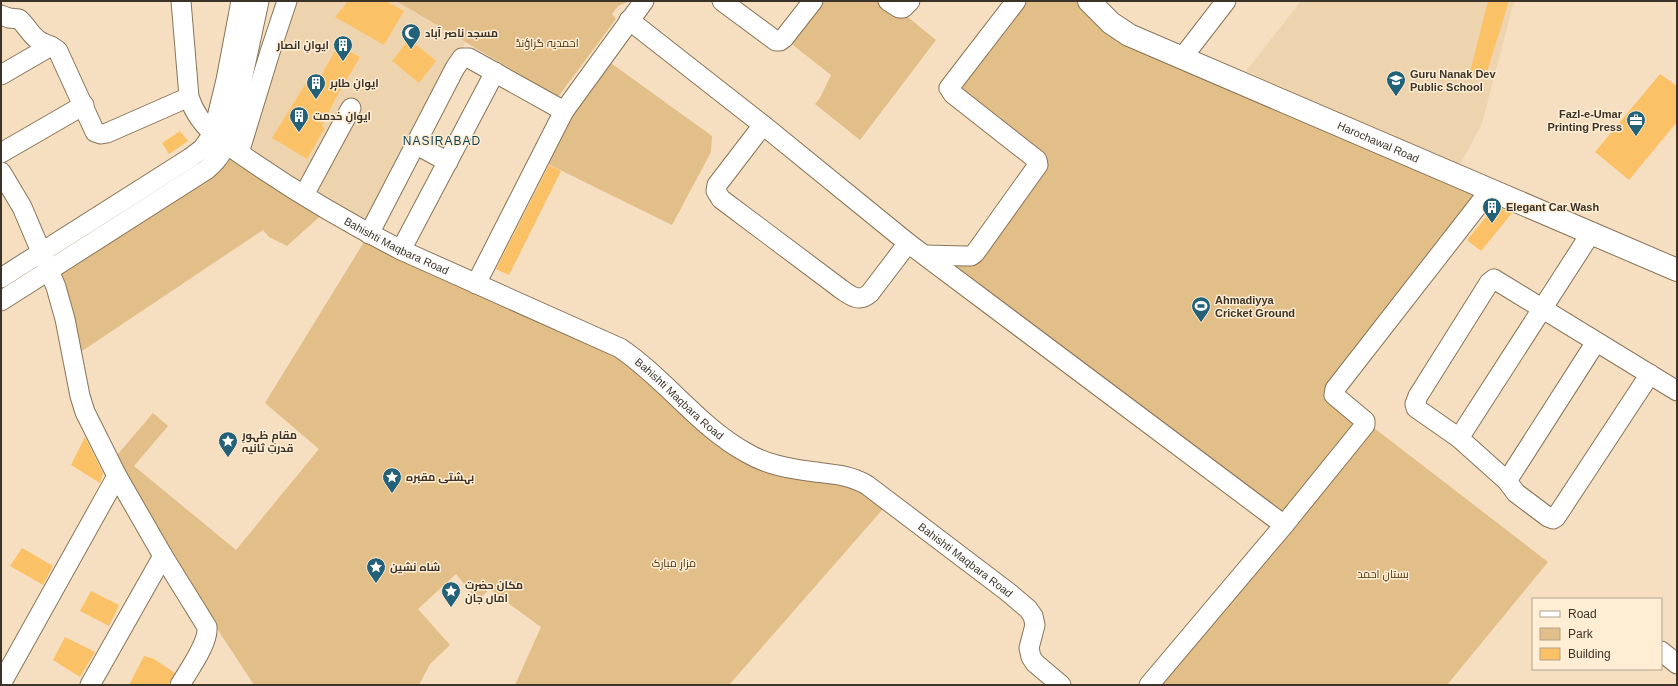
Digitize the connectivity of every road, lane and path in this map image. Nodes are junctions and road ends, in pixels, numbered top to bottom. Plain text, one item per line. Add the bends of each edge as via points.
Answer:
1 (181, 1) edge
2 (241, 1) edge
3 (259, 1) edge
4 (287, 1) edge
5 (644, 1) edge
6 (722, 1) edge
7 (813, 1) edge
8 (888, 1) edge
9 (910, 1) edge
10 (1016, 1) edge
11 (1089, 1) edge
12 (1226, 1) edge
13 (1, 15) edge
14 (629, 20) junction
15 (51, 46) junction
16 (1182, 58) junction
17 (495, 72) junction
18 (1, 75) edge
19 (190, 100) junction
20 (84, 105) junction
21 (351, 108) dead end
22 (564, 111) junction
23 (763, 125) junction
24 (221, 139) junction
25 (415, 144) junction
26 (1, 154) edge
27 (448, 162) junction
28 (2, 177) edge
29 (1490, 190) junction
30 (304, 195) junction
31 (1591, 233) junction
32 (369, 234) junction
33 (908, 243) junction
34 (401, 250) junction
35 (41, 252) junction
36 (925, 255) junction
37 (49, 270) junction
38 (1677, 270) edge
39 (1, 278) edge
40 (476, 284) junction
41 (1, 301) edge
42 (1542, 309) junction
43 (1596, 342) junction
44 (1650, 374) junction
45 (1677, 391) edge
46 (1459, 438) junction
47 (117, 476) junction
48 (1506, 481) junction
49 (1284, 525) junction
50 (163, 556) junction
51 (1662, 652) edge
52 (1677, 664) edge
53 (1, 684) edge
54 (90, 685) edge
55 (180, 685) edge
56 (1061, 685) edge
57 (1149, 685) edge

1 - 19 street
2 - 24 street via 226,80
3 - 24 street via 236,112
4 - 24 street
5 - 14 street
6 - 7 street via 776,41 784,38
8 - 9 street via 899,8 903,8
10 - 36 street via 949,88 953,94 1037,160 1038,165 975,253 971,256
11 - 16 main road, Harochawal Road via 1120,30
12 - 16 street
13 - 15 street via 19,19 40,41
14 - 22 street
14 - 23 street
15 - 18 street
15 - 20 street via 58,51
16 - 29 main road, Harochawal Road
17 - 22 street
17 - 25 street via 469,58 462,58 454,68
17 - 27 street
19 - 20 street via 101,134 95,132
19 - 24 street
20 - 26 street
21 - 30 street
22 - 40 street
23 - 33 street
23 - 33 street via 717,185 716,191 721,199 852,297 864,298 870,293
24 - 30 street, Bahishti Maqbara Road
24 - 35 street
24 - 37 street via 218,158 206,170
25 - 27 street
25 - 32 street
27 - 34 street
28 - 35 street via 22,207
29 - 31 main road, Harochawal Road
29 - 49 street via 1335,389 1336,398 1366,422
30 - 32 street, Bahishti Maqbara Road
31 - 38 main road, Harochawal Road
31 - 42 street
32 - 34 street, Bahishti Maqbara Road
33 - 36 street
34 - 40 street, Bahishti Maqbara Road
35 - 37 street
35 - 39 street
36 - 49 street
37 - 41 street
37 - 47 street via 65,319 82,404
40 - 56 street, Bahishti Maqbara Road via 620,348 642,364 724,439 748,454 773,464 844,476 867,485 1028,609 1035,625 1029,648 1031,657 1034,663
42 - 43 street
42 - 46 street
42 - 46 street via 1496,280 1489,283 1415,400 1416,408
43 - 44 street
43 - 48 street
44 - 45 street
44 - 48 street via 1556,517 1548,517 1516,493
46 - 48 street
47 - 50 street
47 - 53 street
49 - 57 street
50 - 54 street
50 - 55 street via 208,632
51 - 52 street

